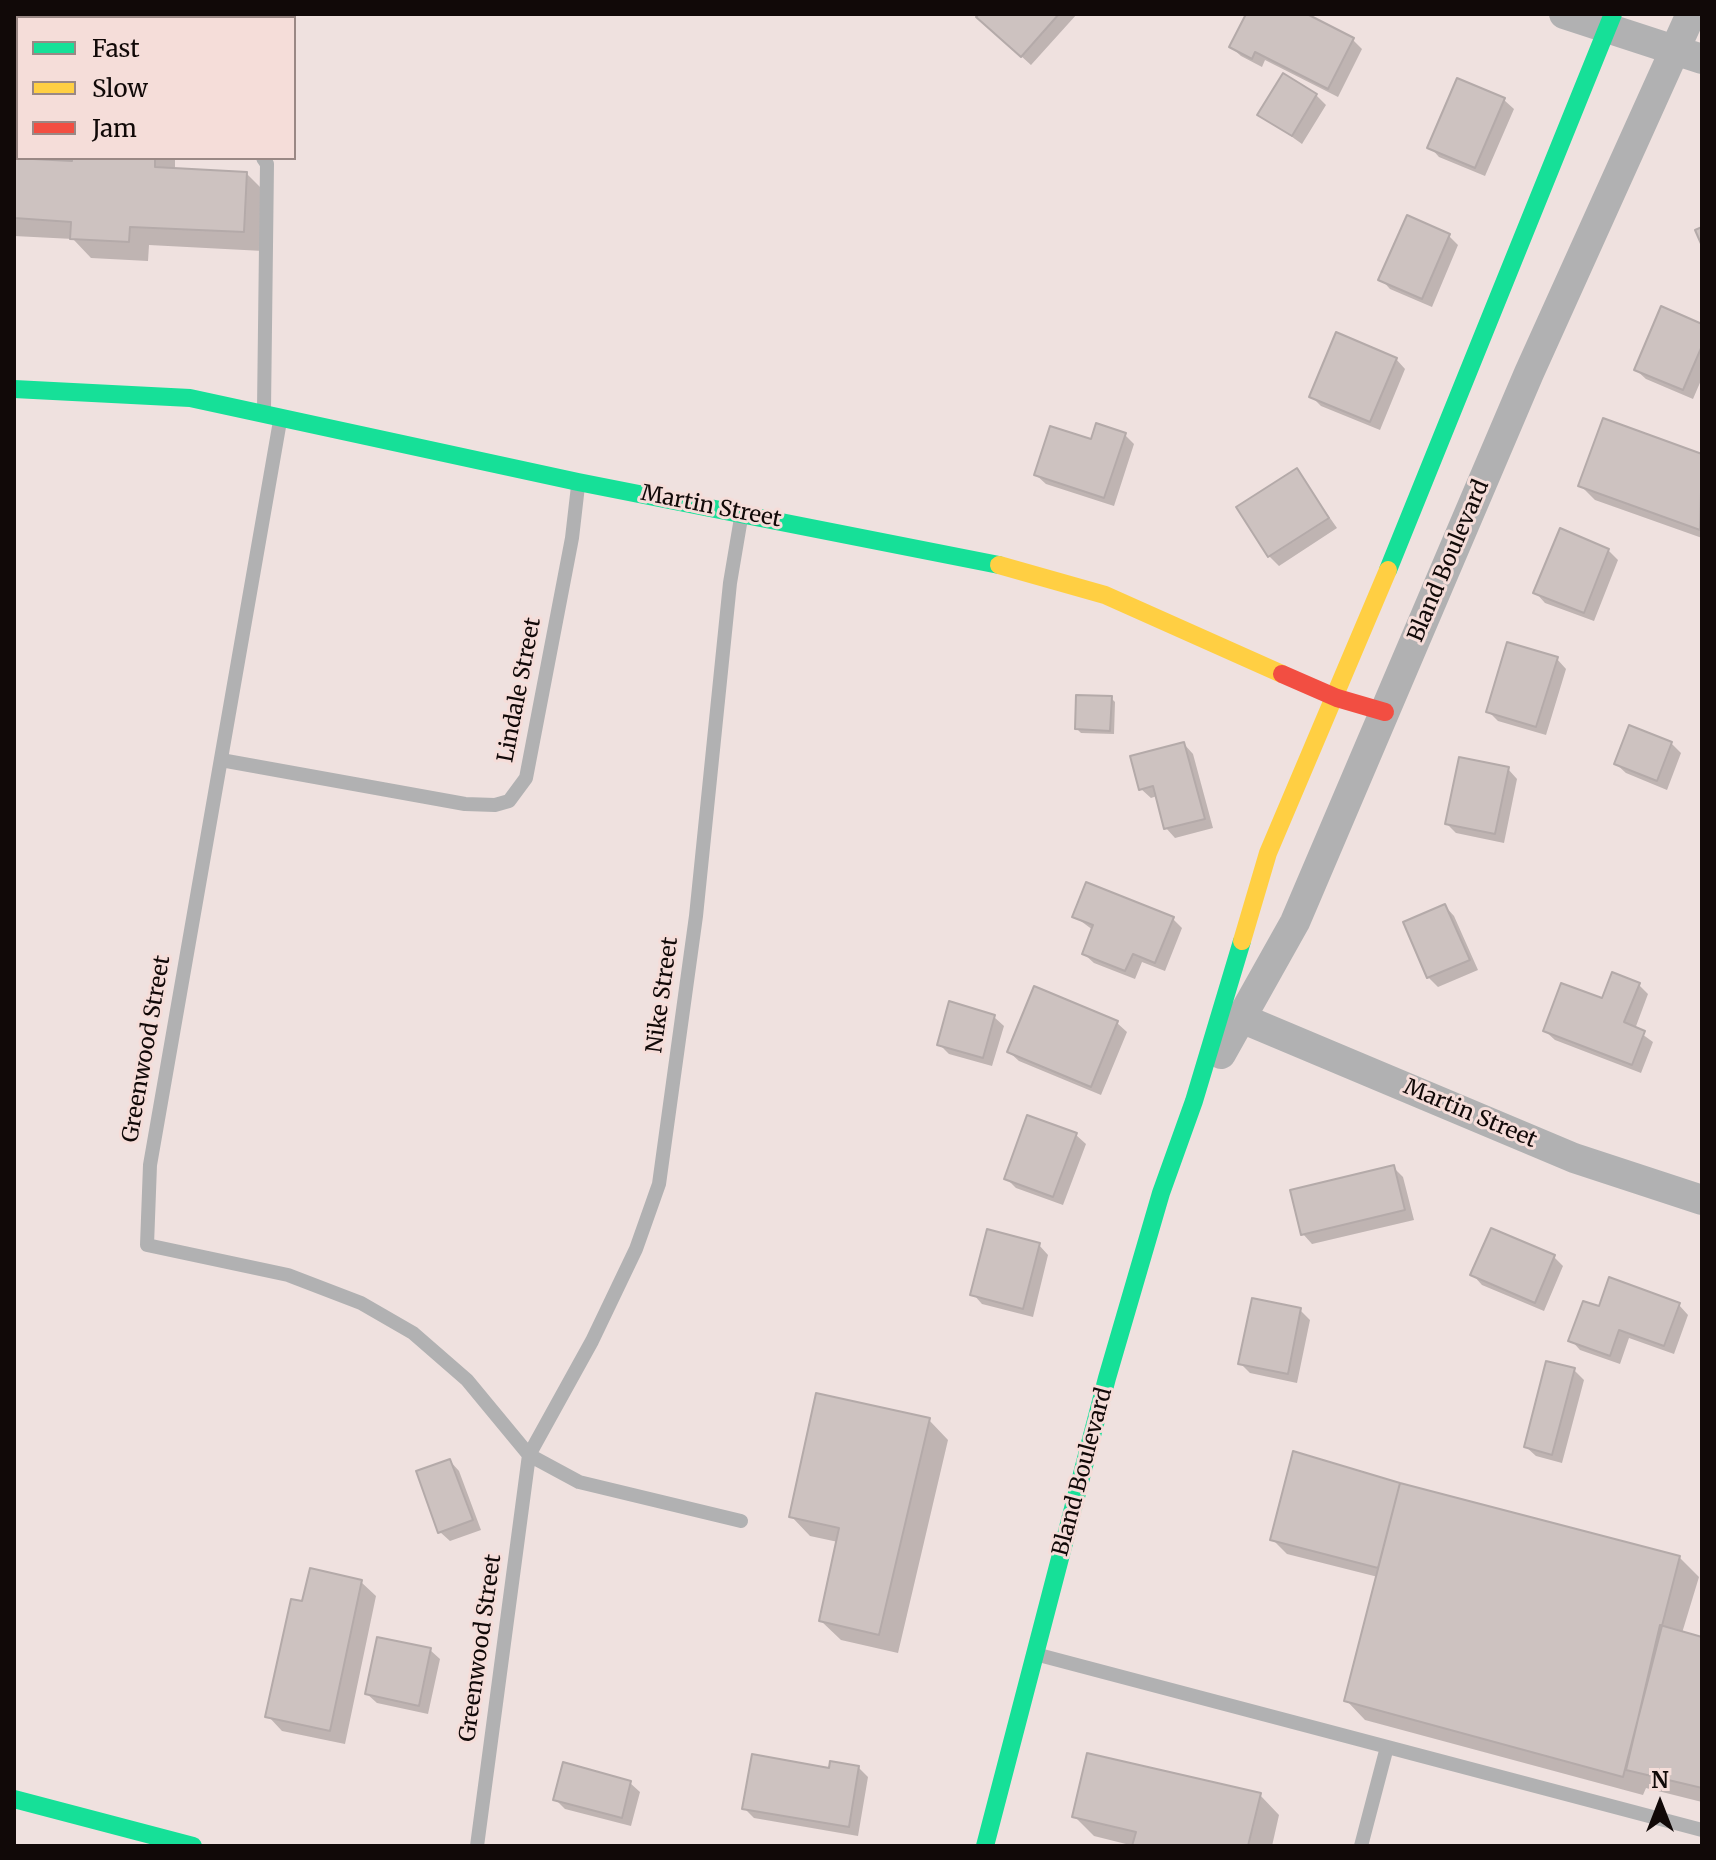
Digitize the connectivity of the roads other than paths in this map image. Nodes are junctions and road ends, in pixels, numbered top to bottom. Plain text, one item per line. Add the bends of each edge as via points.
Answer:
1 (1564, 14) edge
2 (1691, 14) edge
3 (1610, 22) edge
4 (1689, 54) edge
5 (264, 160) edge
6 (14, 389) edge
7 (273, 415) junction
8 (578, 482) junction
9 (742, 513) junction
10 (1337, 698) junction
11 (1385, 712) junction
12 (221, 760) junction
13 (1241, 1018) junction
14 (1194, 1101) junction
15 (1702, 1200) edge
16 (529, 1455) junction
17 (741, 1521) dead end
18 (1034, 1654) junction
19 (1387, 1747) junction
20 (14, 1799) edge
21 (1700, 1829) edge
22 (193, 1846) edge
23 (477, 1846) edge
24 (985, 1846) edge
25 (1361, 1846) edge
26 (1693, 1846) edge

1 - 3 street
2 - 4 street, Bland Boulevard
3 - 4 street
3 - 10 street, Bland Boulevard
4 - 11 street, Bland Boulevard via 1529,373
5 - 7 lane, Greenwood Street
6 - 7 street, Martin Street via 190,398
7 - 8 street, Martin Street
7 - 12 lane, Greenwood Street
8 - 9 street, Martin Street
8 - 12 lane, Lindale Street via 526,778 509,801 465,804
9 - 10 street, Martin Street via 1056,578
9 - 16 lane, Nike Street via 659,1184 630,1262
10 - 11 street, Martin Street
10 - 14 street, Bland Boulevard via 1268,853
11 - 13 street, Bland Boulevard via 1295,922
12 - 16 lane, Greenwood Street via 150,1165 147,1245 288,1275 361,1303 413,1333 467,1380
13 - 14 street, Bland Boulevard
13 - 15 street, Martin Street via 1574,1158
14 - 18 street, Bland Boulevard via 1161,1193
16 - 17 lane, Greenwood Street via 579,1482
16 - 23 lane, Greenwood Street
18 - 19 lane
18 - 24 street, Bland Boulevard
19 - 21 lane
19 - 25 lane
20 - 22 street
21 - 26 lane

